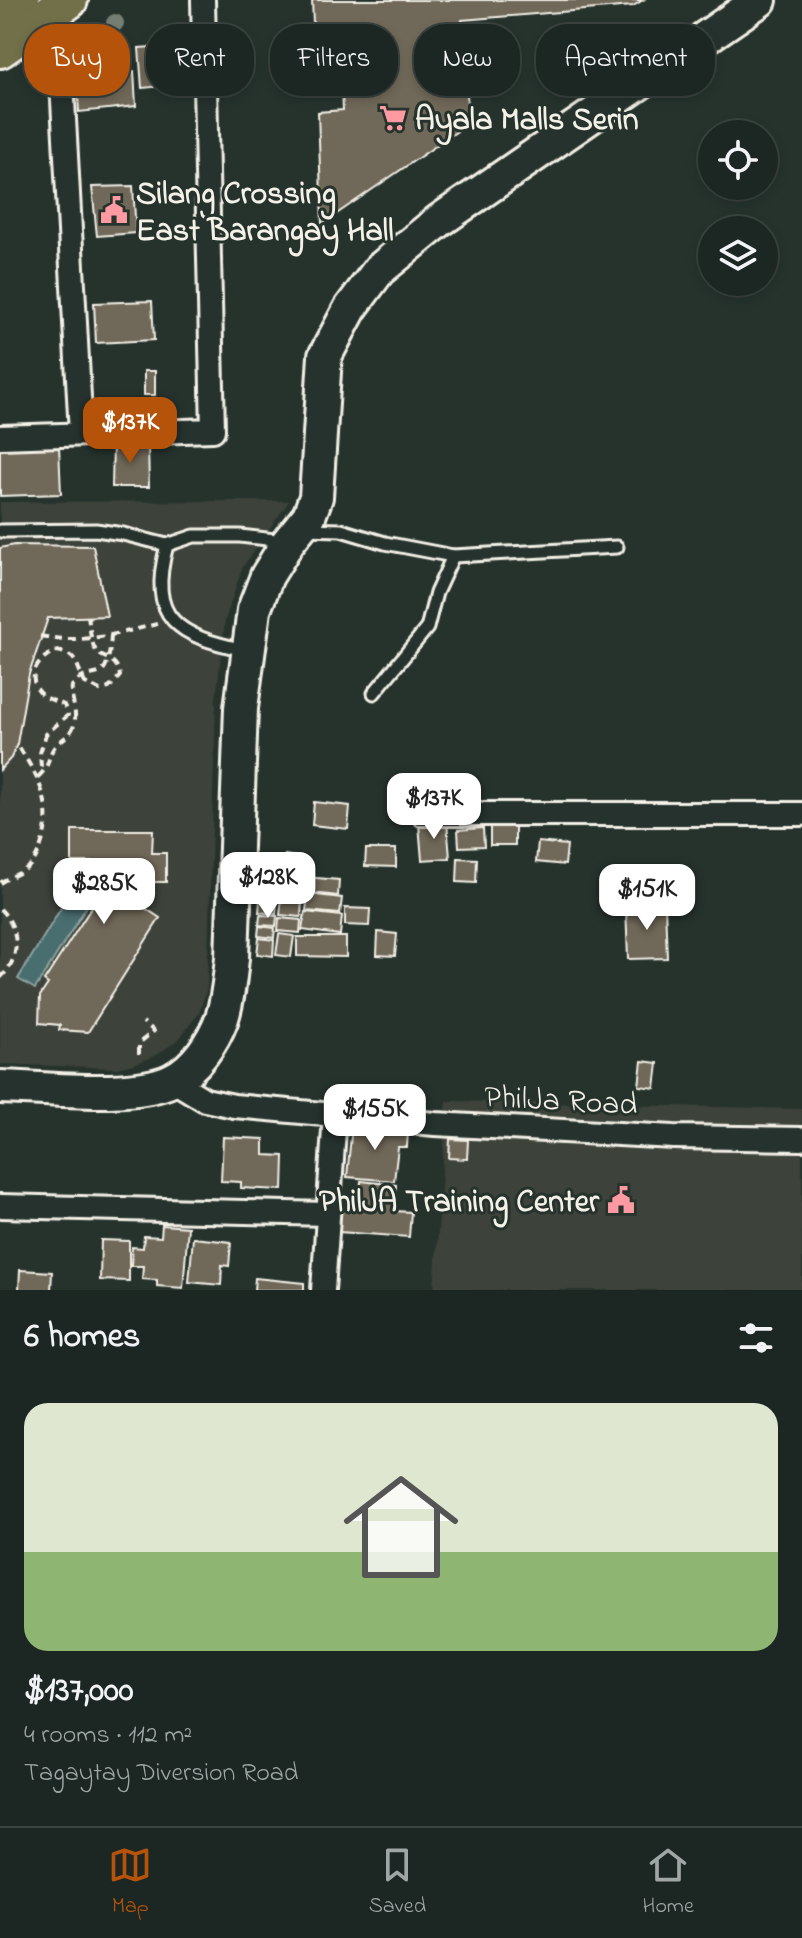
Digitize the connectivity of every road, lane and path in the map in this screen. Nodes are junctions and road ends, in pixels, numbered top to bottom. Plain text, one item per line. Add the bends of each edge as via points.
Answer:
1 (203, 0) edge
2 (760, 0) edge
3 (64, 4) edge
4 (0, 49) edge
5 (81, 434) junction
6 (0, 437) edge
7 (0, 531) edge
8 (294, 535) junction
9 (167, 545) junction
10 (617, 547) dead end
11 (453, 556) junction
12 (88, 616) dead end
13 (171, 620) junction
14 (111, 635) junction
15 (40, 636) dead end
16 (247, 651) junction
17 (374, 693) dead end
18 (17, 744) dead end
19 (38, 777) junction
20 (423, 814) dead end
21 (802, 814) edge
22 (0, 883) edge
23 (0, 909) edge
24 (0, 978) edge
25 (143, 1022) dead end
26 (139, 1054) dead end
27 (172, 1080) junction
28 (0, 1087) edge
29 (335, 1115) junction
30 (802, 1139) edge
31 (0, 1206) edge
32 (328, 1214) junction
33 (323, 1290) edge

1 - 5 street via 213,430
2 - 8 street via 439,221 379,270 325,356 316,497
3 - 4 main road
3 - 5 street
5 - 6 street
7 - 9 lane via 96,530
8 - 9 lane via 194,536
8 - 11 lane via 341,530
8 - 16 street via 267,576
9 - 13 lane via 160,569 161,600
10 - 11 lane
11 - 17 lane via 427,628
12 - 19 path, bridge via 95,648 112,659 120,676 100,690 85,683 78,663 67,653 55,651 38,663 36,687 64,705 68,715 46,734
13 - 14 path
13 - 16 lane via 213,643
14 - 15 path via 70,641
14 - 19 path via 106,668 72,686 75,724
16 - 27 street via 228,994 203,1053
18 - 19 path
19 - 22 path via 48,810 40,852 28,867
20 - 21 street
23 - 24 path via 8,916 16,944 14,959
25 - 26 path via 154,1031 139,1043
27 - 28 street via 109,1090
27 - 29 street, PhilJa Road via 205,1100
29 - 30 street, PhilJa Road via 658,1136
29 - 32 street
31 - 32 street
32 - 33 street

